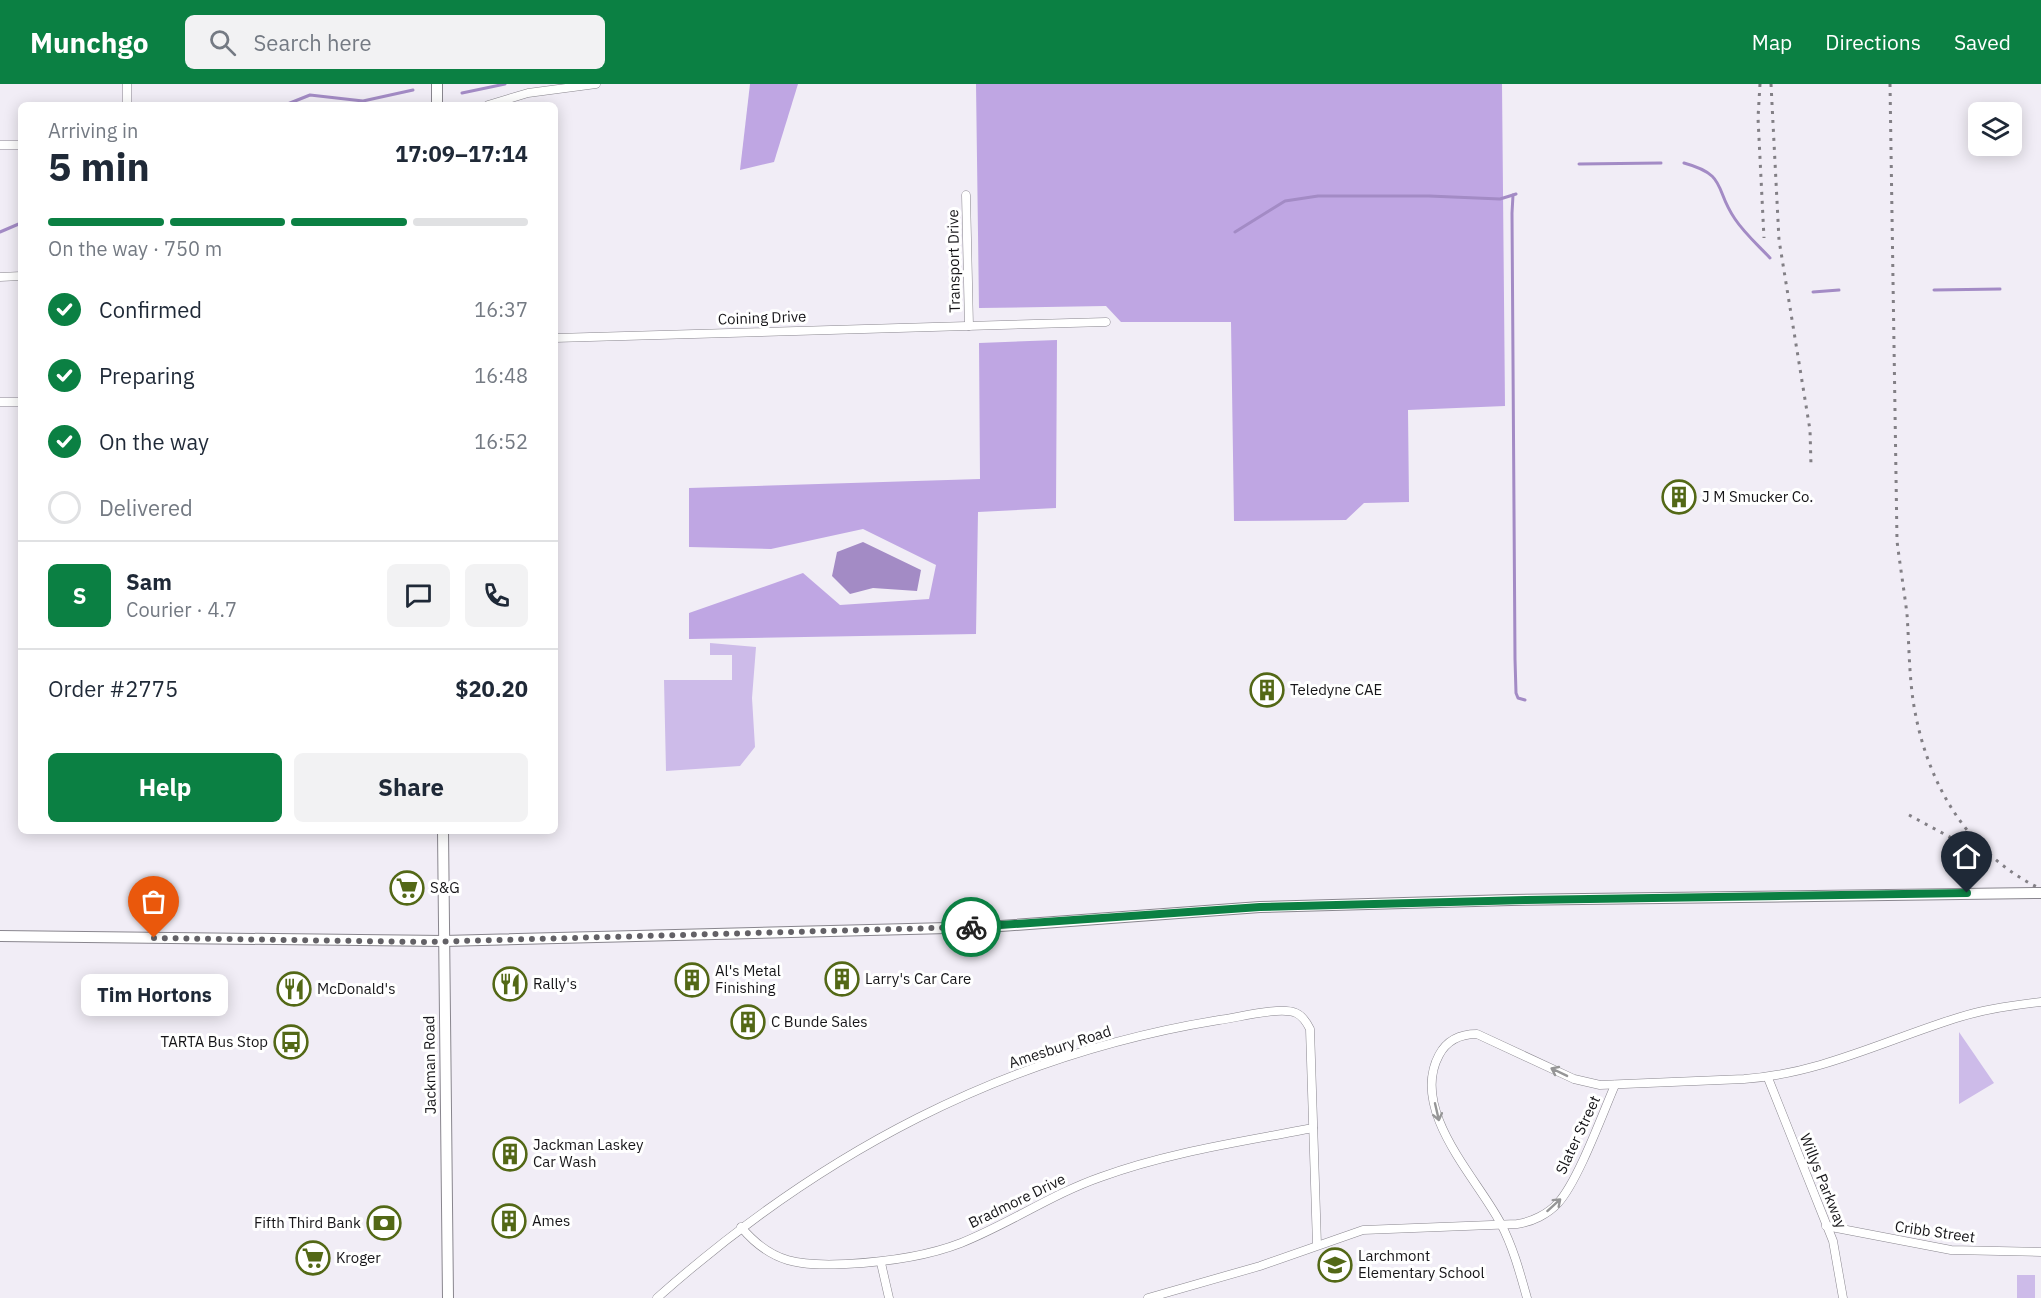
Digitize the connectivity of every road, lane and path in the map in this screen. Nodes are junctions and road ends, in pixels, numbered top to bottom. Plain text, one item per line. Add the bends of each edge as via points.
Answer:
1 (127, 84) edge
2 (436, 84) edge
3 (596, 84) edge
4 (127, 102) edge
5 (437, 102) edge
6 (498, 102) edge
7 (0, 145) edge
8 (18, 145) edge
9 (966, 195) dead end
10 (18, 276) edge
11 (0, 277) edge
12 (1106, 322) dead end
13 (969, 326) junction
14 (558, 338) edge
15 (0, 402) edge
16 (18, 402) edge
17 (443, 834) edge
18 (2041, 892) edge
19 (0, 936) edge
20 (444, 941) junction
21 (2041, 1002) edge
22 (1768, 1078) junction
23 (1615, 1085) junction
24 (1313, 1128) junction
25 (1501, 1224) junction
26 (1826, 1226) junction
27 (741, 1227) junction
28 (1317, 1245) junction
29 (2041, 1252) edge
30 (881, 1263) junction
31 (448, 1298) edge
32 (657, 1298) edge
33 (889, 1298) edge
34 (1148, 1298) edge
35 (1527, 1298) edge
36 (1843, 1298) edge

1 - 4 street
2 - 5 main road
3 - 6 street via 528,93
7 - 8 street
9 - 13 street, Transport Drive
10 - 11 street
12 - 13 street, Coining Drive
13 - 14 street, Coining Drive
15 - 16 street
17 - 20 main road, Jackman Road
18 - 20 main road via 1511,900 1283,907 987,927
19 - 20 main road
20 - 31 main road, Jackman Road
21 - 22 street, Slater Street via 1961,1017 1832,1062
22 - 23 street, Slater Street
22 - 26 street, Willys Parkway
25 -> 23 street, Slater Street via 1526,1222 1559,1202
23 -> 25 street via 1574,1079 1477,1034 1462,1034 1445,1047 1434,1076 1441,1127
24 - 27 street, Amesbury Road via 1310,1029 1305,1020 1288,1011 1190,1025 1084,1052 969,1093 854,1151
24 - 28 street, Amesbury Road
24 - 30 street, Bradmore Drive via 1185,1152 1134,1166 1056,1195 962,1242
25 - 28 street, Slater Street via 1370,1229
25 - 35 street
26 - 29 street, Cribb Street via 1951,1250
26 - 36 street, Willys Parkway via 1838,1258
27 - 30 street, Bradmore Drive via 756,1245 796,1263
27 - 32 street, Amesbury Road
28 - 34 street, Slater Street
30 - 33 street

